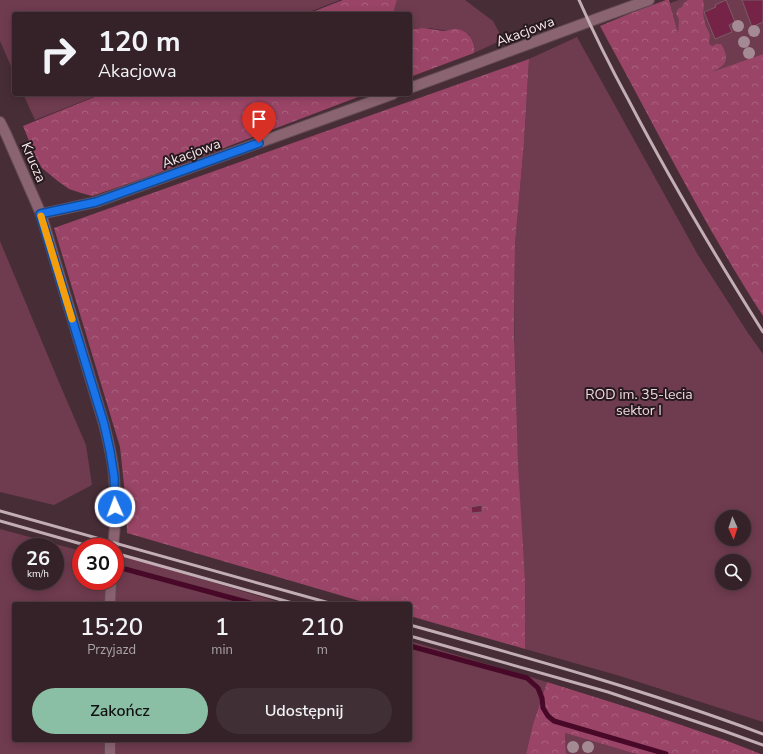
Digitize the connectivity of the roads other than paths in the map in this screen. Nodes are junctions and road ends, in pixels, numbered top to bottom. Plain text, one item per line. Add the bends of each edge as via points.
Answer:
1 (649, 0) edge
2 (412, 87) edge
3 (388, 96) edge
4 (0, 122) edge
5 (40, 214) junction
6 (113, 538) edge
7 (111, 590) edge
8 (110, 602) edge
9 (110, 742) edge
10 (110, 754) edge

1 - 2 street, Akacjowa
3 - 5 street, Akacjowa via 96,202
4 - 5 street, Krucza
5 - 6 street, Krucza via 106,431 114,476
7 - 8 street
9 - 10 street

